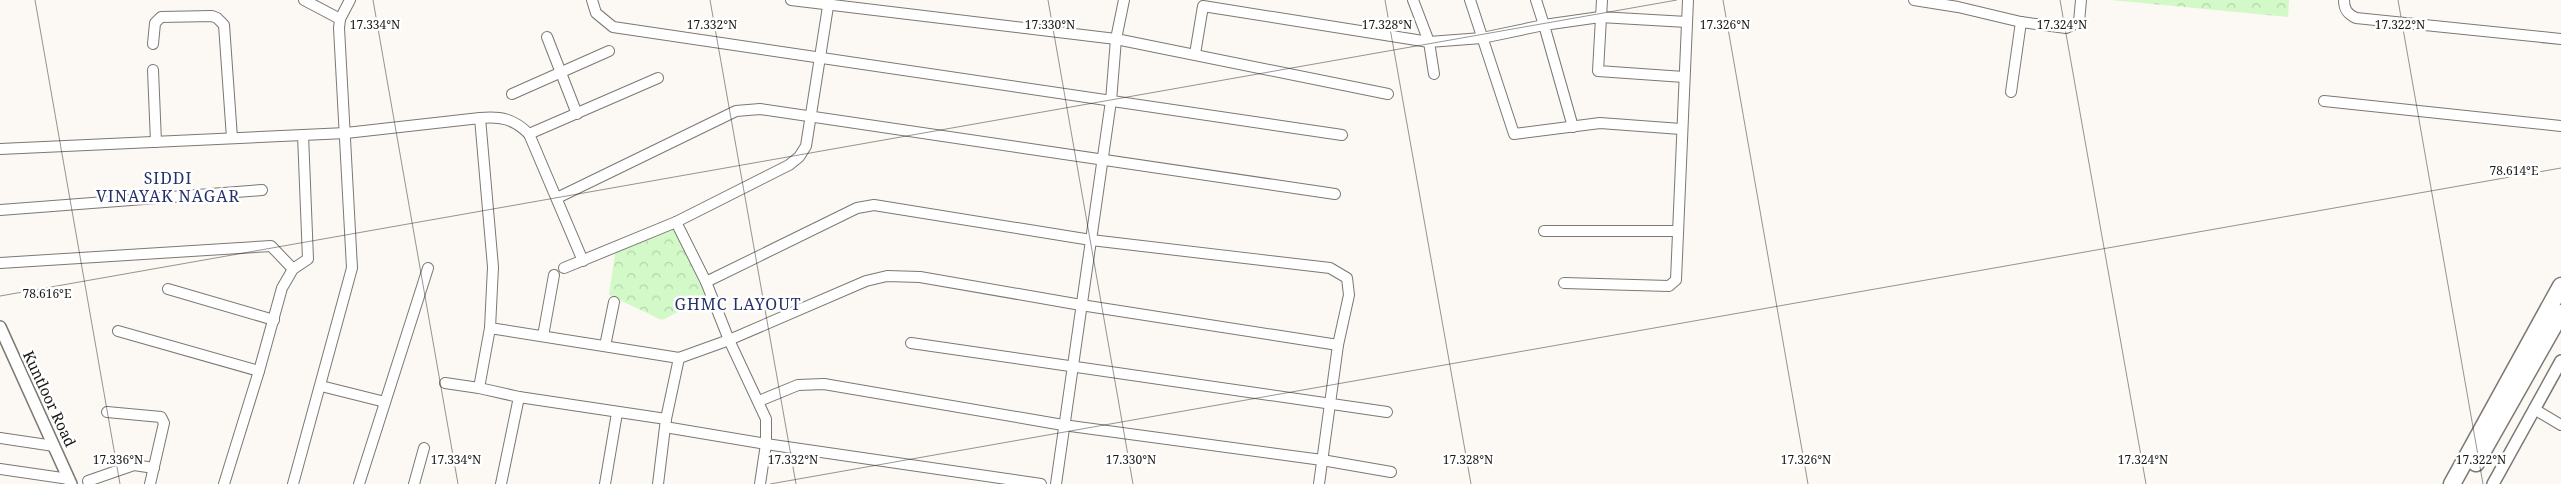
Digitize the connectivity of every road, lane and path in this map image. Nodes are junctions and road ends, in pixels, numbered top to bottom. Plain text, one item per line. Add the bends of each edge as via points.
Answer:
1 (304, 0) edge
2 (350, 0) edge
3 (592, 0) edge
4 (791, 0) edge
5 (1124, 0) edge
6 (1413, 0) edge
7 (1470, 0) edge
8 (1536, 0) edge
9 (1602, 0) edge
10 (1688, 0) edge
11 (1914, 0) edge
12 (2081, 0) edge
13 (2344, 0) edge
14 (828, 3) edge
15 (1203, 3) edge
16 (1958, 3) edge
17 (1600, 16) junction
18 (340, 19) junction
19 (1687, 22) junction
20 (2021, 22) junction
21 (1544, 25) junction
22 (546, 37) dead end
23 (1482, 38) junction
24 (1116, 39) junction
25 (2561, 39) edge
26 (1429, 42) junction
27 (153, 44) dead end
28 (609, 51) dead end
29 (1195, 54) junction
30 (820, 59) junction
31 (154, 70) dead end
32 (561, 72) junction
33 (1434, 74) dead end
34 (1684, 77) junction
35 (658, 78) dead end
36 (2011, 92) dead end
37 (512, 94) dead end
38 (1388, 94) dead end
39 (1111, 101) junction
40 (2324, 101) dead end
41 (577, 114) junction
42 (480, 118) junction
43 (812, 118) junction
44 (2561, 126) edge
45 (1573, 127) junction
46 (1681, 129) junction
47 (346, 133) junction
48 (529, 134) junction
49 (303, 135) junction
50 (1342, 135) dead end
51 (232, 138) junction
52 (156, 142) junction
53 (0, 149) edge
54 (1102, 160) junction
55 (262, 190) dead end
56 (1335, 194) dead end
57 (557, 198) junction
58 (0, 210) edge
59 (676, 222) junction
60 (1544, 231) dead end
61 (1677, 231) junction
62 (1091, 240) junction
63 (584, 261) junction
64 (0, 263) edge
65 (428, 268) dead end
66 (564, 268) dead end
67 (293, 269) junction
68 (554, 275) dead end
69 (706, 282) junction
70 (1564, 283) dead end
71 (2561, 286) edge
72 (168, 289) dead end
73 (614, 302) dead end
74 (1082, 306) junction
75 (2561, 313) edge
76 (274, 320) junction
77 (0, 327) edge
78 (490, 328) junction
79 (118, 331) dead end
80 (543, 336) junction
81 (729, 340) junction
82 (911, 343) dead end
83 (1338, 345) junction
84 (605, 346) junction
85 (679, 358) junction
86 (2561, 361) edge
87 (1073, 366) junction
88 (259, 371) junction
89 (445, 383) dead end
90 (321, 386) junction
91 (479, 388) junction
92 (519, 397) junction
93 (384, 402) junction
94 (758, 402) junction
95 (1330, 404) junction
96 (2534, 409) junction
97 (107, 412) dead end
98 (1387, 412) dead end
99 (617, 413) junction
100 (665, 423) junction
101 (1063, 425) junction
102 (2561, 425) edge
103 (0, 438) edge
104 (766, 444) junction
105 (54, 446) junction
106 (424, 448) dead end
107 (1322, 460) junction
108 (0, 468) edge
109 (154, 468) junction
110 (1390, 472) dead end
111 (88, 481) dead end
112 (70, 482) edge
113 (150, 484) edge
114 (224, 484) edge
115 (293, 484) edge
116 (359, 484) edge
117 (414, 484) edge
118 (501, 484) edge
119 (605, 484) edge
120 (658, 484) edge
121 (760, 484) edge
122 (1041, 484) edge
123 (1056, 484) edge
124 (1319, 484) edge
125 (2452, 484) edge
126 (2464, 484) edge
127 (2493, 484) edge

1 - 18 street
2 - 18 street
3 - 30 street via 596,13 613,27
4 - 14 street
5 - 24 street
6 - 26 street
7 - 23 street
8 - 21 street
9 - 17 street
10 - 19 street
11 - 16 street
12 - 20 street via 2079,22 2074,26 2066,28
13 - 25 street via 2345,9 2356,18
14 - 24 street
14 - 30 street
15 - 26 street
15 - 29 street
16 - 20 street
17 - 19 street
17 - 21 street
17 - 34 street via 1598,70
18 - 47 street
19 - 34 street
20 - 36 street
21 - 23 street
21 - 45 street
22 - 32 street
23 - 26 street
23 - 45 street via 1514,134
24 - 29 street
24 - 39 street
26 - 33 street
27 - 51 street via 155,23 161,17 212,16 224,25
28 - 32 street
29 - 38 street
30 - 39 street
30 - 43 street
31 - 52 street
32 - 37 street
32 - 41 street
34 - 46 street
35 - 41 street
39 - 50 street
39 - 54 street
40 - 44 street
41 - 48 street
42 - 47 street
42 - 48 street via 505,117
42 - 78 street via 493,267
43 - 54 street
43 - 57 street via 760,109 736,111
43 - 59 street via 806,146 789,165
45 - 46 street via 1600,123
46 - 61 street
47 - 49 street
47 - 90 street via 352,268
48 - 57 street
49 - 51 street
49 - 67 street via 308,260
51 - 52 street
52 - 53 street
54 - 56 street
54 - 62 street
55 - 58 street
57 - 63 street
59 - 63 street
59 - 69 street
60 - 61 street
61 - 70 street via 1674,284
62 - 69 street via 874,204 857,208
62 - 74 street
62 - 83 street via 1330,268 1341,272 1350,287
63 - 66 street
64 - 67 street via 271,246
65 - 93 street
67 - 76 street via 282,288
68 - 80 street
69 - 81 street
71 - 125 highway
72 - 76 street
73 - 84 street
74 - 81 street via 920,277 887,276 866,281
74 - 83 street
74 - 87 street
75 - 126 highway
76 - 88 street
77 - 105 street, Kuntloor Road
78 - 80 street
78 - 91 street
79 - 88 street
80 - 84 street
81 - 85 street
81 - 94 street
82 - 87 street
83 - 95 street
84 - 85 street
85 - 100 street
86 - 96 street
87 - 95 street
87 - 101 street
88 - 114 street
89 - 91 street
90 - 93 street
90 - 115 street
91 - 92 street
92 - 99 street
92 - 118 street
93 - 116 street
94 - 101 street via 798,385 818,383
94 - 104 street via 766,419
95 - 98 street
95 - 107 street
96 - 102 street
96 - 127 street
97 - 109 street via 161,417 164,423
99 - 100 street
99 - 119 street
100 - 104 street
100 - 120 street
101 - 107 street
101 - 123 street
103 - 105 street
104 - 121 street
104 - 122 street
105 - 112 street, Kuntloor Road
106 - 117 street
107 - 110 street
107 - 124 street
108 - 112 street
109 - 111 street via 134,465
109 - 113 street

